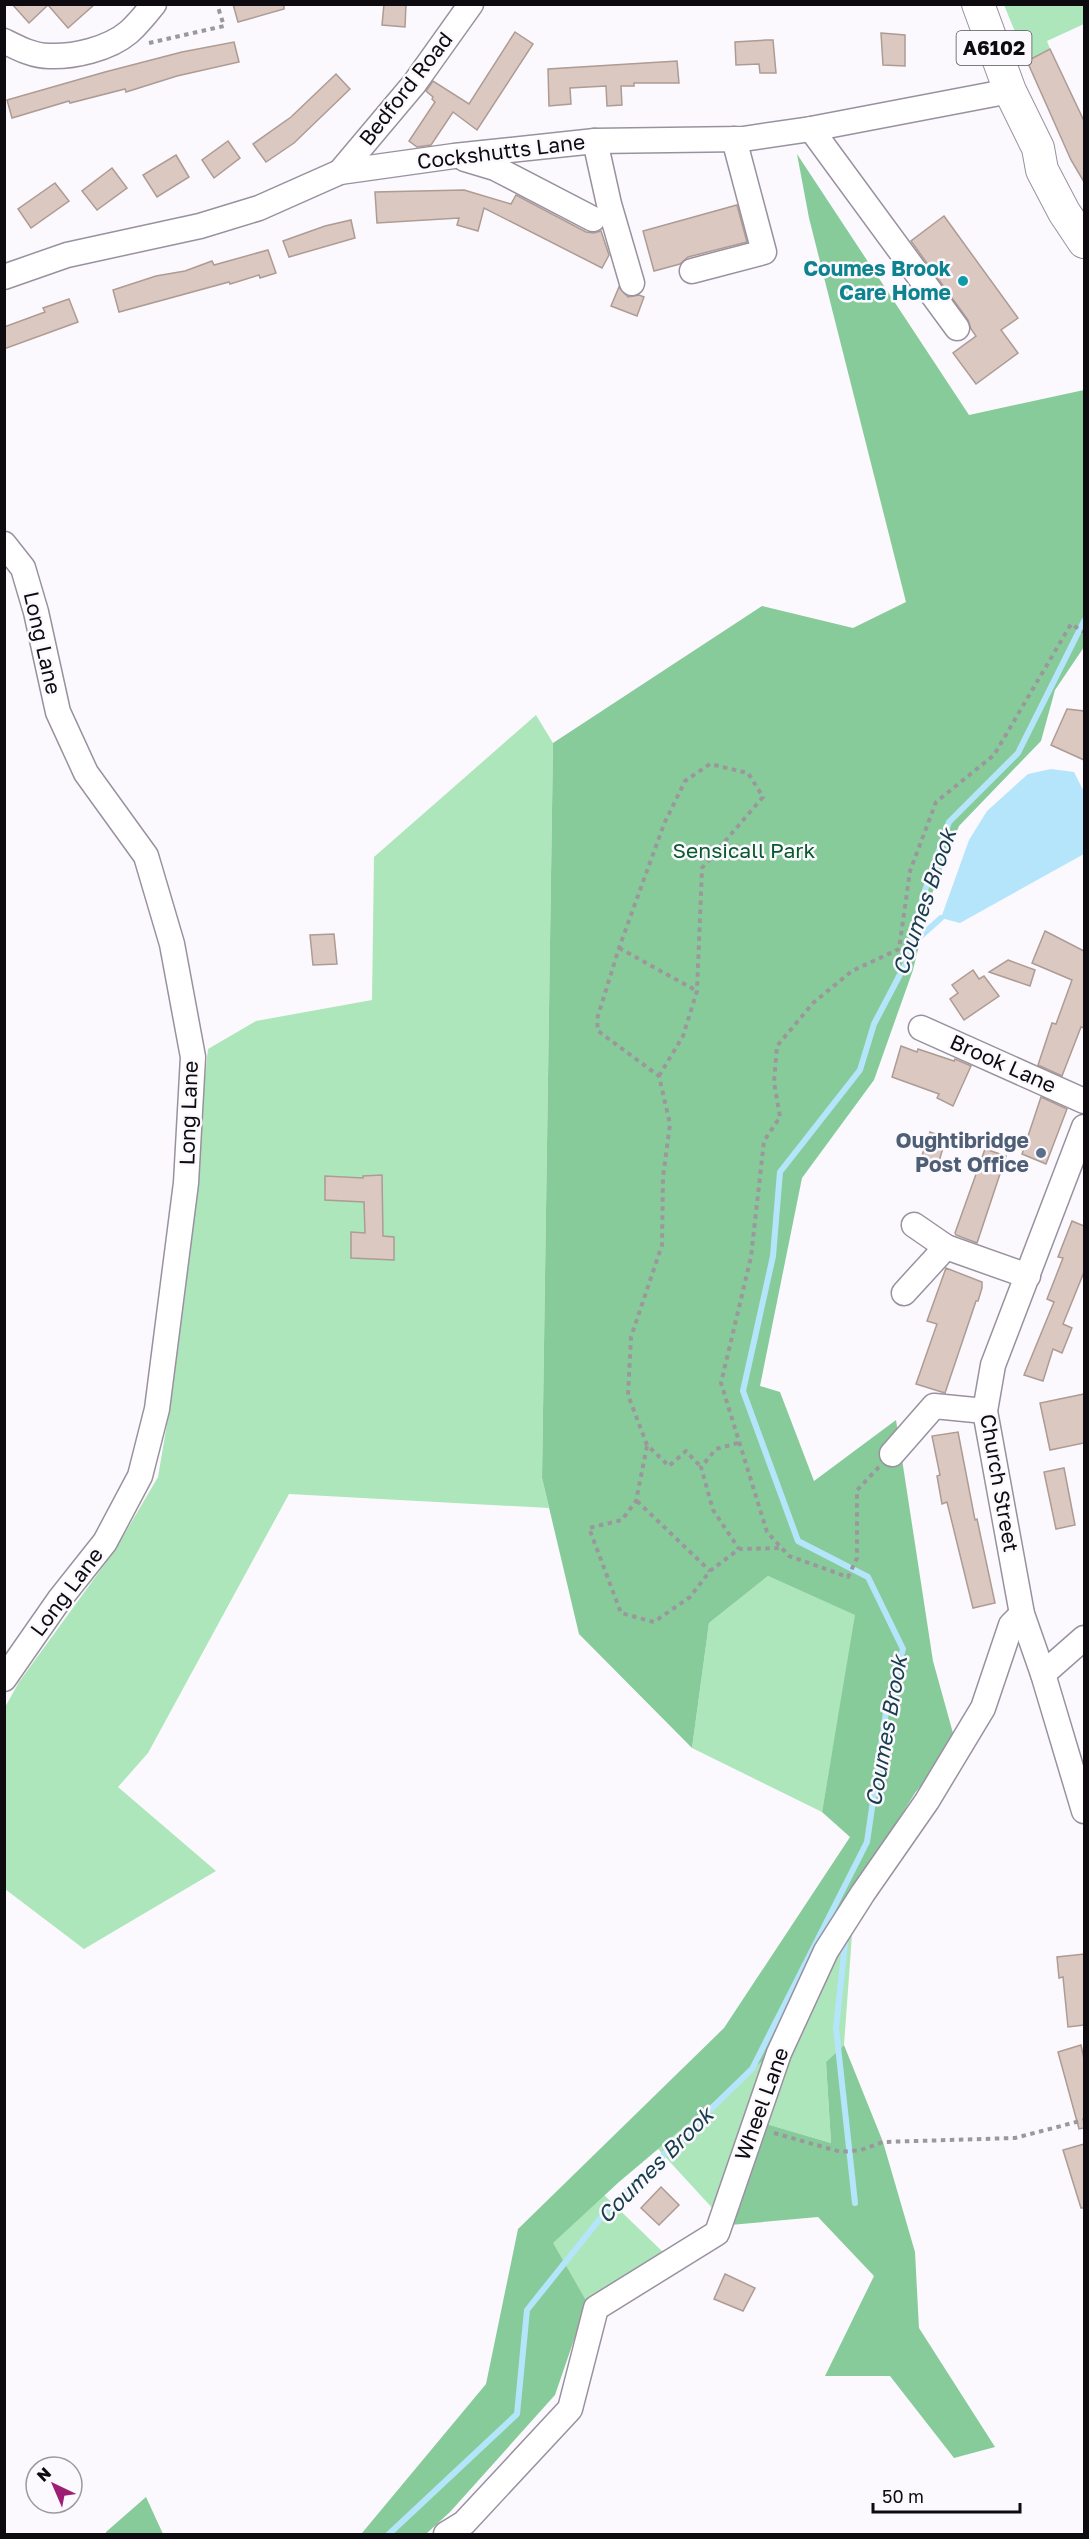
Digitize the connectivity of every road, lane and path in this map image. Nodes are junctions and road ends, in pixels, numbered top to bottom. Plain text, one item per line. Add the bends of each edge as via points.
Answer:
1 (154, 4) edge
2 (217, 4) edge
3 (471, 4) edge
4 (978, 4) edge
5 (4, 41) edge
6 (143, 45) dead end
7 (1010, 91) junction
8 (811, 129) junction
9 (734, 139) junction
10 (595, 141) junction
11 (1038, 148) junction
12 (454, 156) junction
13 (340, 172) junction
14 (1084, 199) edge
15 (593, 219) dead end
16 (1084, 242) edge
17 (692, 271) dead end
18 (4, 277) edge
19 (632, 283) dead end
20 (957, 328) dead end
21 (4, 544) edge
22 (1084, 632) edge
23 (619, 948) junction
24 (697, 991) junction
25 (921, 1028) dead end
26 (659, 1076) junction
27 (1084, 1101) edge
28 (1084, 1127) edge
29 (914, 1225) dead end
30 (946, 1247) junction
31 (1028, 1276) junction
32 (904, 1293) dead end
33 (985, 1411) junction
34 (738, 1443) dead end
35 (647, 1445) junction
36 (892, 1454) joint
37 (701, 1467) junction
38 (636, 1501) junction
39 (782, 1548) junction
40 (739, 1549) junction
41 (710, 1570) junction
42 (1022, 1614) junction
43 (1084, 1638) edge
44 (1043, 1674) junction
45 (4, 1679) edge
46 (1084, 1811) edge
47 (1084, 2120) edge
48 (773, 2133) dead end
49 (446, 2535) edge

1 - 5 street via 128,34 84,51 47,57
2 - 6 path via 224,26
3 - 13 street, Bedford Road via 414,84
4 - 7 main road, A6102
7 - 8 street, Cockshutts Lane
7 - 11 main road, A6102
8 - 9 street, Cockshutts Lane
8 - 20 street
9 - 10 street, Cockshutts Lane
9 - 17 street via 764,252
10 - 12 street, Cockshutts Lane
10 - 19 street
11 - 14 main road, A6102 via 1070,190
11 - 16 main road, A6102 via 1042,170
12 - 13 street, Cockshutts Lane
12 - 15 street via 495,168
13 - 18 street, Cockshutts Lane via 259,208 200,226 67,255
21 - 45 street, Long Lane via 23,568 58,712 86,772 146,856 172,944 193,1057 185,1194 157,1409 140,1476 105,1542
22 - 39 path via 1071,624 994,754 936,802 910,871 899,949 852,971 813,1002 777,1046 774,1082 780,1117 764,1141 751,1257 721,1383 767,1532
23 - 24 path
23 - 24 path via 664,824 685,781 710,764 748,773 763,797 702,868
23 - 26 path via 597,1019 598,1031
24 - 26 path via 683,1035
25 - 27 street, Brook Lane
26 - 35 path via 670,1124 663,1177 662,1245 632,1337 628,1395
28 - 31 street, Church Street
29 - 30 street
30 - 31 street
30 - 32 street
31 - 33 street, Church Street via 993,1365
33 - 36 street via 934,1406
33 - 42 street, Church Street
34 - 37 path via 716,1449
35 - 37 path via 669,1466 686,1451
35 - 38 path
36 - 39 path via 857,1490 858,1558 848,1577 789,1556
37 - 40 path via 713,1510
38 - 41 path
38 - 41 path via 622,1520 589,1528 621,1613 654,1622 690,1597
39 - 40 path
40 - 41 path
42 - 44 street, Church Street
42 - 49 street, Wheel Lane via 1011,1625 983,1708 927,1801 826,1952 779,2053 717,2233 596,2308 570,2409 464,2523
43 - 44 street
44 - 46 street, Church Street
47 - 48 path via 1015,2138 883,2142 842,2152

